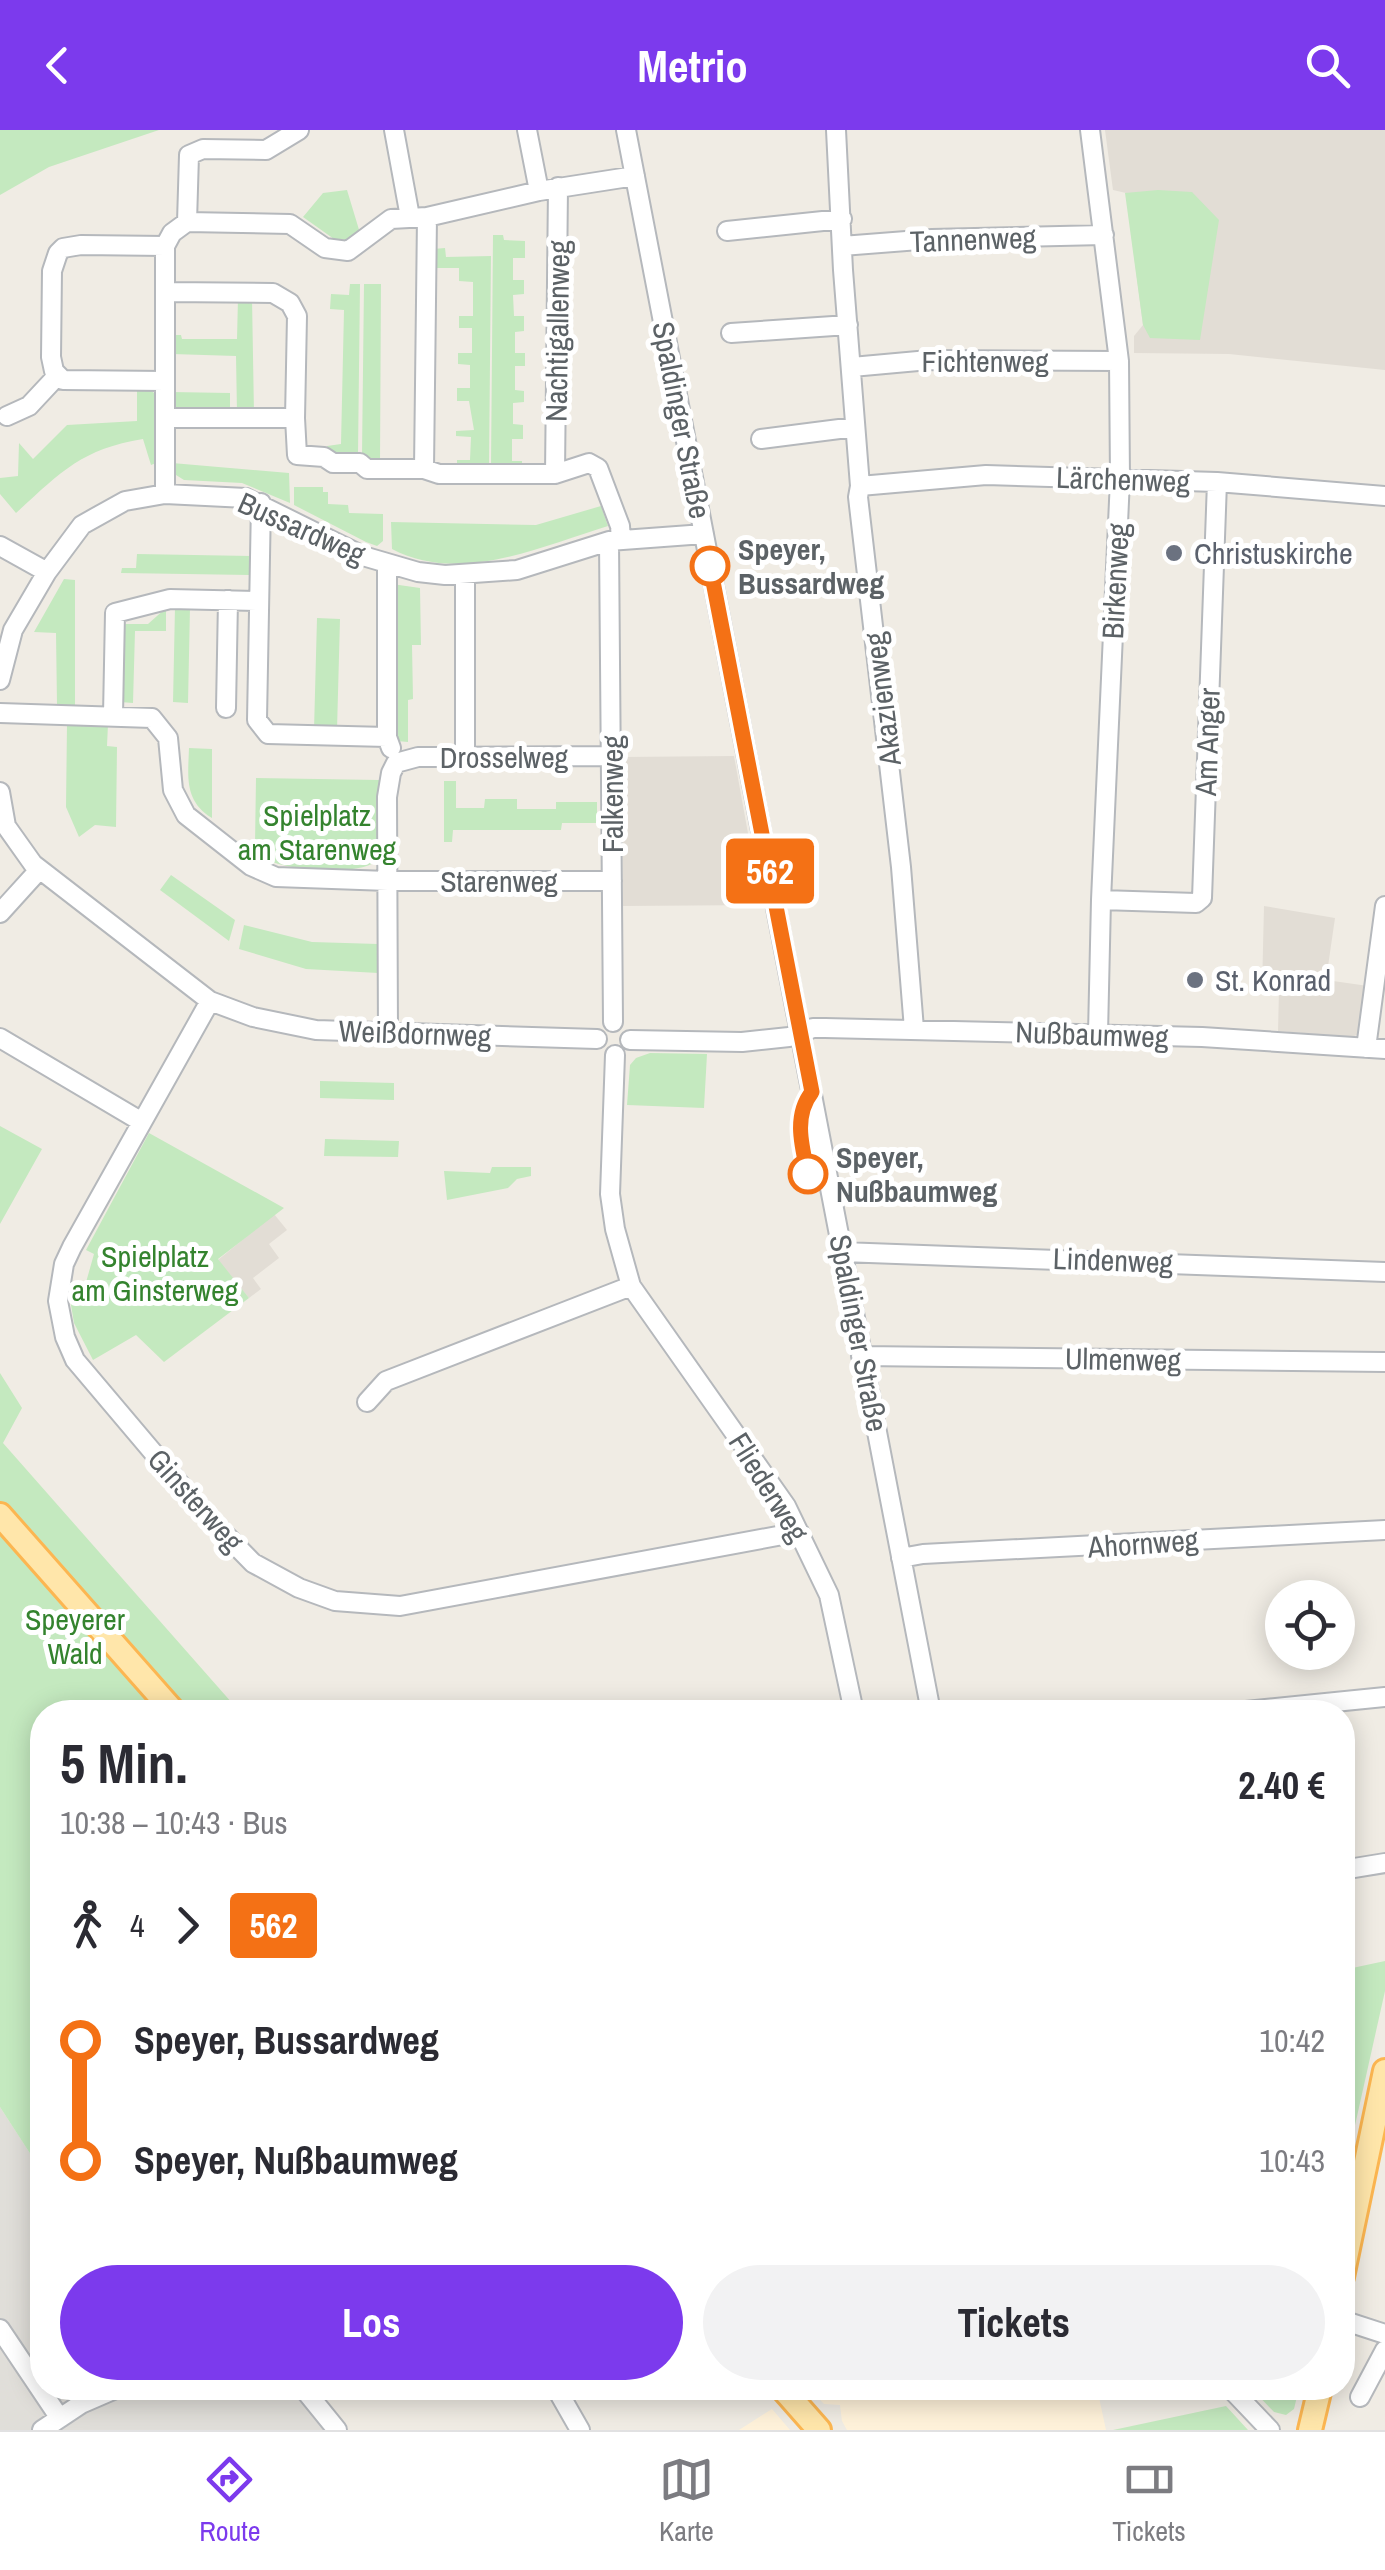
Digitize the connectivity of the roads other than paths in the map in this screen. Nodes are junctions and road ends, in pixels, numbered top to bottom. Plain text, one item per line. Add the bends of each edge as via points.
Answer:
1 (394, 130) edge
2 (528, 130) edge
3 (626, 130) edge
4 (836, 130) edge
5 (1090, 130) edge
6 (293, 132) edge
7 (635, 176) junction
8 (549, 189) junction
9 (418, 217) junction
10 (842, 219) junction
11 (186, 222) junction
12 (727, 231) dead end
13 (1104, 235) junction
14 (166, 246) junction
15 (842, 246) junction
16 (165, 292) junction
17 (848, 325) junction
18 (730, 333) dead end
19 (1119, 362) junction
20 (852, 368) junction
21 (56, 376) junction
22 (165, 381) junction
23 (7, 416) dead end
24 (165, 418) junction
25 (296, 418) junction
26 (855, 426) junction
27 (760, 439) dead end
28 (424, 469) junction
29 (555, 474) junction
30 (1120, 479) junction
31 (1217, 482) junction
32 (860, 486) junction
33 (164, 494) junction
34 (1385, 496) edge
35 (262, 503) junction
36 (704, 534) junction
37 (615, 540) junction
38 (0, 546) edge
39 (388, 564) junction
40 (46, 572) junction
41 (465, 576) junction
42 (228, 600) junction
43 (260, 601) junction
44 (0, 680) edge
45 (226, 708) dead end
46 (0, 713) edge
47 (113, 715) junction
48 (387, 736) junction
49 (612, 756) junction
50 (465, 757) junction
51 (396, 763) junction
52 (0, 792) edge
53 (2, 814) edge
54 (39, 870) junction
55 (388, 881) junction
56 (612, 881) junction
57 (1101, 900) junction
58 (1385, 906) edge
59 (0, 914) edge
60 (210, 1001) junction
61 (613, 1022) junction
62 (914, 1029) junction
63 (388, 1032) junction
64 (800, 1033) junction
65 (1098, 1034) junction
66 (0, 1038) edge
67 (597, 1039) junction
68 (630, 1040) junction
69 (1375, 1048) edge
70 (615, 1055) junction
71 (142, 1122) junction
72 (842, 1252) junction
73 (1385, 1272) edge
74 (630, 1286) junction
75 (861, 1356) junction
76 (1385, 1362) edge
77 (367, 1402) dead end
78 (0, 1515) edge
79 (1385, 1530) edge
80 (798, 1532) junction
81 (901, 1558) junction
82 (1385, 1697) edge
83 (163, 1700) edge
84 (851, 1700) edge
85 (929, 1700) edge
86 (1355, 1700) edge
87 (1385, 1863) edge
88 (1355, 1868) edge
89 (1385, 2071) edge
90 (1355, 2215) edge
91 (1355, 2324) edge
92 (0, 2329) edge
93 (1385, 2334) edge
94 (1385, 2350) edge
95 (30, 2374) edge
96 (1360, 2397) dead end
97 (48, 2400) edge
98 (94, 2400) edge
99 (313, 2400) edge
100 (563, 2400) edge
101 (776, 2400) edge
102 (793, 2400) edge
103 (1241, 2400) edge
104 (1317, 2400) edge
105 (59, 2417) junction
106 (42, 2430) edge
107 (337, 2430) edge
108 (580, 2430) edge
109 (802, 2430) edge
110 (820, 2430) edge
111 (1270, 2430) edge
112 (1310, 2430) edge

1 - 9 street
2 - 8 street, Nachtigallenweg
3 - 7 street, Spaldinger Straße
4 - 10 street, Akazienweg
5 - 13 street, Birkenweg
6 - 11 street via 266,150 189,155
7 - 8 street
7 - 36 street, Spaldinger Straße
8 - 9 street
8 - 29 street, Nachtigallenweg
9 - 11 street via 384,222 348,251 318,244 290,224
9 - 28 street
10 - 12 street
10 - 15 street, Akazienweg
11 - 14 street
13 - 15 street, Tannenweg
13 - 19 street, Birkenweg
14 - 16 street
14 - 21 street via 81,245 58,253 51,322
15 - 17 street, Akazienweg
16 - 22 street
16 - 25 street via 270,292 290,303 297,316
17 - 18 street
17 - 20 street, Akazienweg
19 - 20 street, Fichtenweg via 929,360
19 - 30 street, Birkenweg
20 - 26 street, Akazienweg
21 - 22 street
21 - 23 street via 29,406
22 - 24 street
24 - 25 street
24 - 33 street
25 - 28 street, Nachtigallenweg via 298,455 367,469
26 - 27 street
26 - 32 street, Akazienweg
28 - 29 street, Nachtigallenweg
29 - 37 street, Nachtigallenweg via 595,465 620,526
30 - 31 street, Lärchenweg
30 - 32 street, Lärchenweg via 986,474
30 - 57 street, Birkenweg
31 - 34 street, Lärchenweg
31 - 57 street, Am Anger via 1202,898
32 - 62 street, Akazienweg
33 - 35 street, Bussardweg via 232,495
33 - 40 street, Bussardweg via 126,500 82,525
35 - 39 street, Bussardweg
35 - 43 street
36 - 37 street, Bussardweg
36 - 64 street, Spaldinger Straße
37 - 41 street, Bussardweg via 518,570
37 - 49 street, Falkenweg
38 - 40 street
39 - 41 street, Bussardweg
39 - 48 street, Drosselweg
40 - 44 street, Bussardweg via 13,630
41 - 50 street
42 - 43 street
42 - 45 street
42 - 47 street via 170,599 114,613
43 - 48 street via 257,720 268,734
46 - 47 street, Starenweg
47 - 55 street, Starenweg via 146,716 160,724 179,806 251,866 290,879
48 - 51 street, Drosselweg
49 - 50 street, Drosselweg
49 - 56 street, Falkenweg
50 - 51 street, Drosselweg
51 - 55 street, Drosselweg via 387,797
52 - 53 street
53 - 54 street via 12,839
54 - 59 street
54 - 60 street
55 - 56 street, Starenweg
55 - 63 street, Drosselweg
56 - 61 street, Falkenweg
57 - 65 street, Birkenweg
58 - 69 street
60 - 63 street, Weißdornweg via 287,1026
60 - 71 street, Ginsterweg
61 - 67 street
61 - 68 street via 624,1026
62 - 64 street, Nußbaumweg
62 - 65 street, Nußbaumweg
63 - 67 street, Weißdornweg
64 - 68 street via 742,1042
64 - 72 street, Spaldinger Straße
65 - 69 street, Nußbaumweg
66 - 71 street
67 - 70 street via 604,1052
68 - 70 street
70 - 74 street, Fliederweg via 610,1194
71 - 80 street, Ginsterweg via 64,1264 58,1301 65,1337 84,1374 232,1542 268,1572 335,1601 400,1606
72 - 73 street, Lindenweg
72 - 75 street, Spaldinger Straße
74 - 77 street via 386,1381
74 - 80 street, Fliederweg via 777,1492
75 - 76 street, Ulmenweg
75 - 81 street, Spaldinger Straße
78 - 83 main road
79 - 81 street, Ahornweg
80 - 84 street, Fliederweg via 829,1595
81 - 85 street, Spaldinger Straße
82 - 86 street
87 - 88 street
89 - 90 main road
91 - 93 street
92 - 95 street
94 - 96 street
97 - 105 street
98 - 105 street
99 - 107 street
100 - 108 street
101 - 109 main road
102 - 110 main road
103 - 111 street
104 - 112 main road
105 - 106 street

